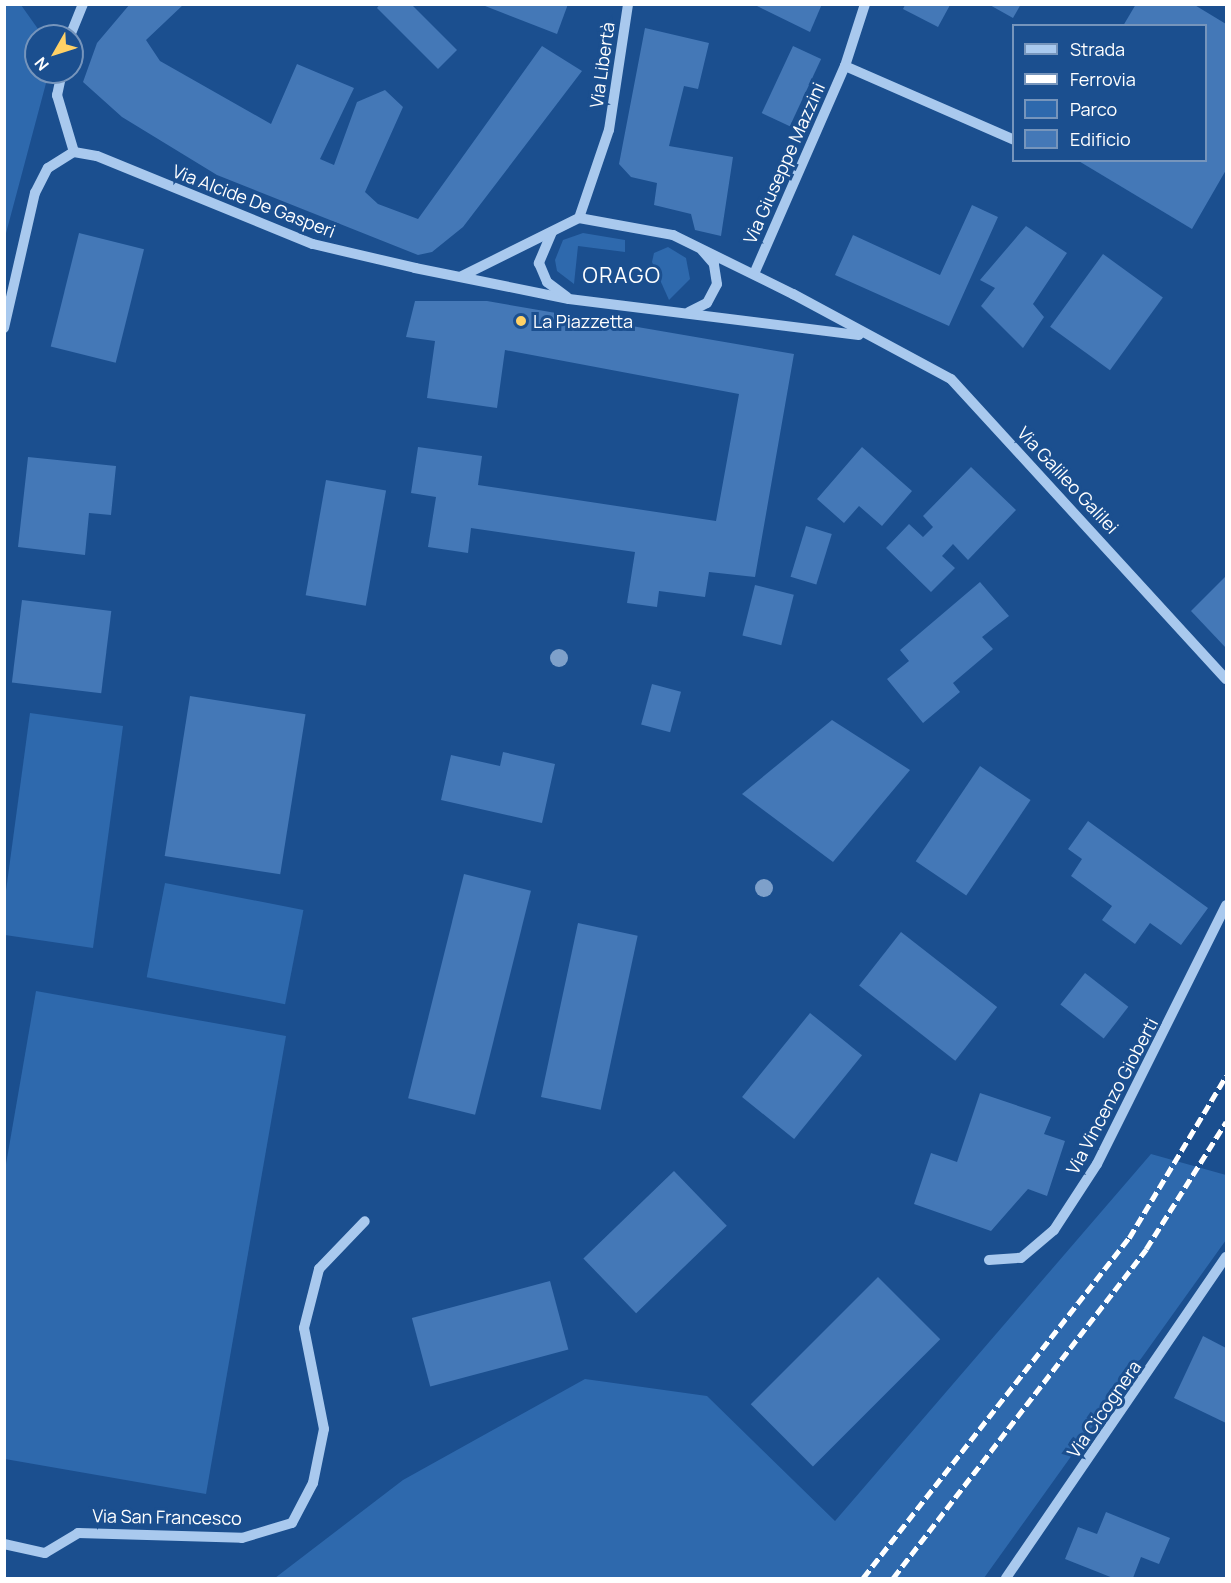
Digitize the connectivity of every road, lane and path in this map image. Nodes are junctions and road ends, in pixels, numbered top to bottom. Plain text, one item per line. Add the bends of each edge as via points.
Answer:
1 (83, 4) edge
2 (628, 4) edge
3 (865, 4) edge
4 (75, 24) edge
5 (845, 66) junction
6 (59, 84) edge
7 (1012, 139) edge
8 (74, 152) junction
9 (579, 218) junction
10 (557, 225) junction
11 (698, 245) junction
12 (754, 274) junction
13 (462, 276) junction
14 (568, 299) junction
15 (688, 312) junction
16 (4, 328) edge
17 (862, 335) junction
18 (1227, 679) edge
19 (1227, 905) edge
20 (365, 1221) dead end
21 (1227, 1257) edge
22 (989, 1260) dead end
23 (4, 1544) edge
24 (1006, 1578) edge

1 - 4 street
2 - 9 street, Via Libertà via 609,130
3 - 5 street, Via Giuseppe Mazzini
5 - 7 street, Via Giuseppe Mazzini
5 - 12 street, Via Giuseppe Mazzini
6 - 8 street via 57,95
8 - 13 street, Via Alcide De Gasperi via 97,156 313,244
8 - 16 street via 48,168 35,193
9 - 10 street
9 - 11 street, Via Galileo Galilei via 673,235
10 - 13 street via 507,257
10 - 14 street via 542,244 538,263 547,282
11 - 12 street, Via Galileo Galilei
11 - 15 street via 714,264 717,284 706,303
12 - 17 street, Via Galileo Galilei
13 - 14 street, Via Alcide De Gasperi
14 - 15 street, Via Alcide De Gasperi
15 - 17 street, Via Alcide De Gasperi via 782,329
17 - 18 street, Via Galileo Galilei via 951,379
19 - 22 street, Via Vincenzo Gioberti via 1097,1164 1054,1230 1021,1258
20 - 23 street, Via San Francesco via 319,1269 304,1328 324,1429 313,1483 292,1523 242,1538 78,1533 45,1553
21 - 24 street, Via Cicognera

